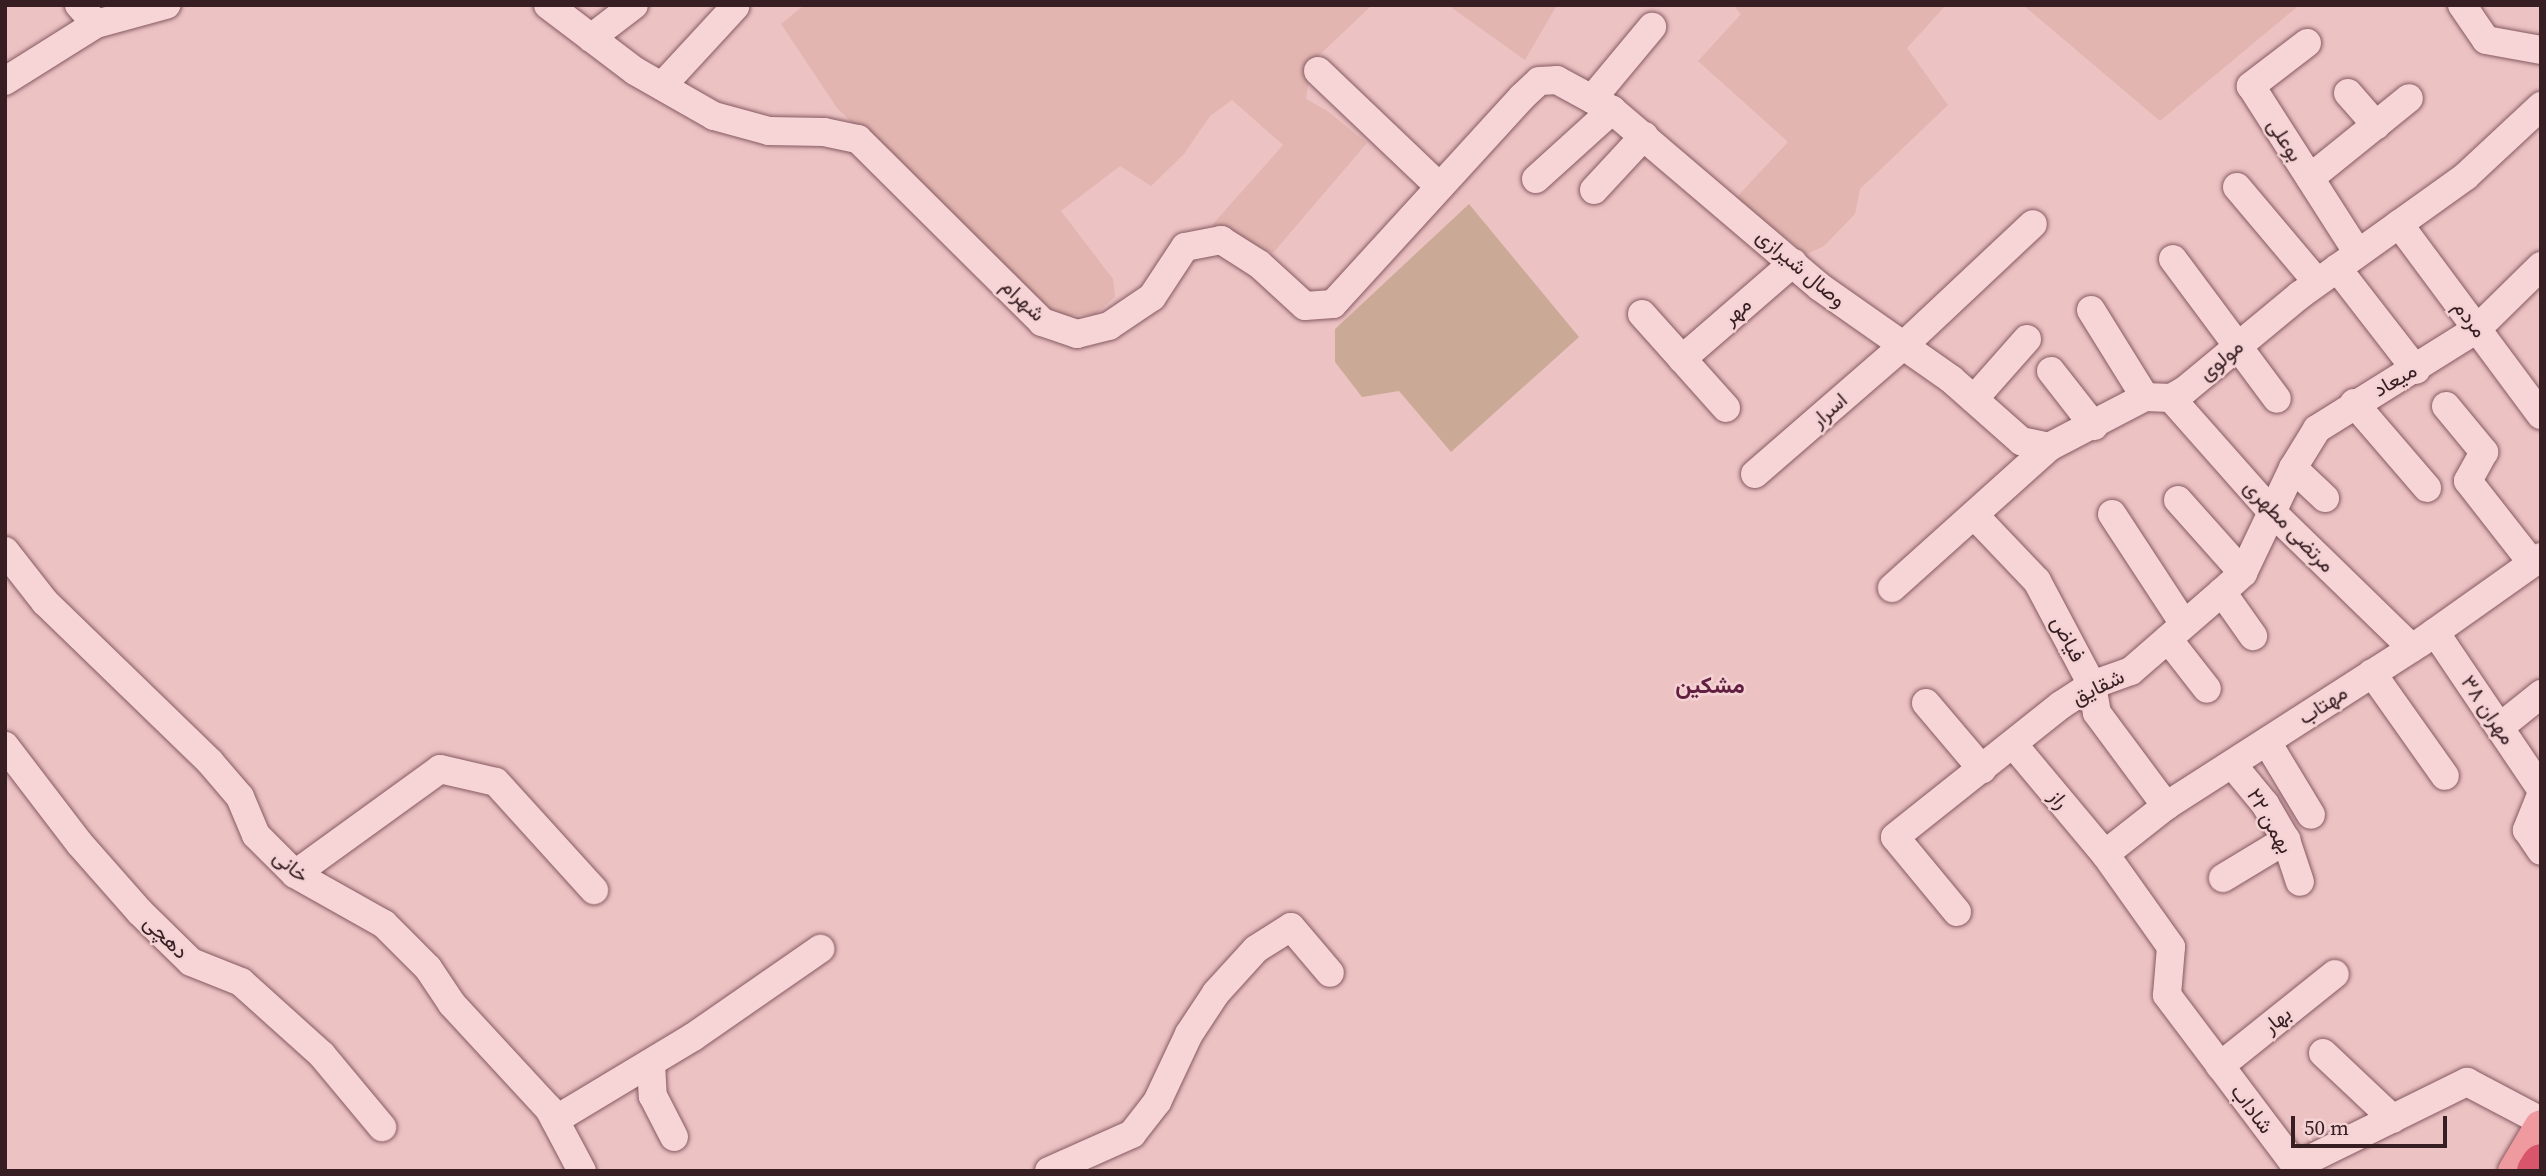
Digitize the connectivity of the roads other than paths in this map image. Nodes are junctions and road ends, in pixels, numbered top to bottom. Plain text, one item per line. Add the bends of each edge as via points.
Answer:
1 (166, 5) edge
2 (548, 5) edge
3 (634, 5) edge
4 (2462, 5) edge
5 (735, 7) dead end
6 (87, 15) edge
7 (1652, 27) dead end
8 (591, 38) junction
9 (2307, 43) dead end
10 (2541, 50) edge
11 (1318, 71) dead end
12 (1557, 80) joint
13 (5, 81) edge
14 (662, 86) junction
15 (2348, 93) dead end
16 (2409, 98) dead end
17 (1602, 104) junction
18 (2541, 106) edge
19 (2376, 125) junction
20 (1644, 136) junction
21 (2310, 178) junction
22 (1536, 179) dead end
23 (1440, 187) junction
24 (2237, 187) dead end
25 (1594, 190) dead end
26 (2399, 224) junction
27 (2033, 225) dead end
28 (2173, 259) dead end
29 (1793, 263) junction
30 (2541, 266) edge
31 (2337, 268) junction
32 (2091, 310) dead end
33 (1642, 314) dead end
34 (2477, 329) junction
35 (2027, 339) dead end
36 (1903, 346) junction
37 (2237, 347) junction
38 (1682, 359) junction
39 (2416, 370) junction
40 (2051, 371) dead end
41 (2158, 397) junction
42 (1974, 399) junction
43 (2277, 400) dead end
44 (2354, 403) junction
45 (2446, 406) dead end
46 (1726, 408) dead end
47 (2541, 415) edge
48 (2094, 426) junction
49 (2049, 447) junction
50 (2293, 468) junction
51 (1755, 474) dead end
52 (2427, 488) dead end
53 (2325, 498) dead end
54 (2178, 500) dead end
55 (2272, 512) junction
56 (2112, 514) dead end
57 (1976, 517) junction
58 (5, 551) edge
59 (2537, 560) edge
60 (2243, 573) junction
61 (1892, 588) dead end
62 (2222, 592) junction
63 (2176, 632) junction
64 (2435, 632) junction
65 (2253, 636) dead end
66 (2412, 648) junction
67 (2372, 673) junction
68 (2092, 685) junction
69 (2207, 690) dead end
70 (2541, 694) edge
71 (1926, 703) dead end
72 (2500, 727) junction
73 (2267, 742) junction
74 (2013, 744) junction
75 (5, 746) edge
76 (2232, 764) junction
77 (1982, 769) junction
78 (2445, 776) dead end
79 (2541, 789) edge
80 (2541, 795) edge
81 (2166, 806) junction
82 (2311, 815) dead end
83 (2286, 841) junction
84 (2541, 851) edge
85 (2105, 854) junction
86 (295, 874) junction
87 (2223, 878) dead end
88 (2300, 882) dead end
89 (594, 890) dead end
90 (1957, 912) dead end
91 (820, 948) dead end
92 (1329, 974) dead end
93 (2335, 974) dead end
94 (2323, 1053) dead end
95 (651, 1063) junction
96 (2220, 1066) junction
97 (2393, 1119) junction
98 (555, 1120) junction
99 (2541, 1121) edge
100 (382, 1127) dead end
101 (2541, 1127) edge
102 (674, 1137) dead end
103 (2541, 1163) edge
104 (582, 1171) edge
105 (1049, 1171) edge
106 (2515, 1171) edge
107 (2536, 1171) edge

1 - 6 street
2 - 8 street, شهرام
3 - 8 street
4 - 10 street via 2486,40
5 - 14 street
6 - 13 street
7 - 17 street
8 - 14 street, شهرام
9 - 21 street, بوعلی via 2251,86
11 - 23 street
12 - 17 street, وصال شیرازی
12 - 23 street, شهرام via 1539,81
14 - 23 street, شهرام via 725,119 769,131 824,132 858,139 1042,322 1077,334 1109,326 1152,297 1185,247 1221,240 1259,264 1305,306 1333,304
15 - 19 street
16 - 19 street
17 - 20 street, وصال شیرازی
17 - 22 street
18 - 26 street, مولوی via 2466,176
19 - 21 street
20 - 25 street
20 - 29 street, وصال شیرازی
21 - 31 street, بوعلی
24 - 31 street
26 - 31 street, مولوی
26 - 34 street, مردم
27 - 36 street, اسرار
28 - 37 street
29 - 36 street, وصال شیرازی
29 - 38 street, مهر
30 - 34 street, میعاد
31 - 37 street, مولوی
31 - 39 street
32 - 41 street, مرتضی مطهری
33 - 38 street
34 - 39 street, میعاد
34 - 47 street, مردم
35 - 42 street
36 - 42 street, وصال شیرازی
36 - 51 street, اسرار
37 - 41 street, مولوی
37 - 43 street
38 - 46 street
39 - 44 street, میعاد
40 - 48 street
41 - 48 street, مولوی
41 - 55 street, مرتضی مطهری
42 - 49 street, وصال شیرازی via 2021,441
44 - 50 street, میعاد via 2317,429
44 - 52 street
45 - 59 street via 2484,452 2468,481
48 - 49 street, مولوی
49 - 57 street, مولوی
50 - 53 street
50 - 55 street, میعاد
54 - 60 street
55 - 60 street, شقایق
55 - 66 street, مرتضی مطهری
56 - 63 street
57 - 61 street, مولوی
57 - 68 street, فیاض via 2037,581
58 - 86 street, خانی via 62,620 210,762 240,797 256,835
59 - 64 street, مهتاب
60 - 62 street, شقایق
62 - 63 street, شقایق
62 - 65 street
63 - 68 street, شقایق via 2132,671
63 - 69 street
64 - 66 street, مهتاب
64 - 72 street, مهران ۳۸
66 - 67 street, مهتاب
67 - 73 street, مهتاب
67 - 78 street
68 - 74 street, شقایق
68 - 81 street, فیاض via 2097,713
70 - 72 street
71 - 77 street
72 - 79 street, مهران ۳۸
73 - 76 street, مهتاب
73 - 82 street
74 - 77 street, شقایق
74 - 85 street, راز
75 - 100 street, دهچی via 80,844 140,912 191,962 241,982 322,1055
76 - 81 street, مهتاب
76 - 83 street, ۲۲ بهمن via 2265,804
77 - 90 street, شقایق via 1895,837
80 - 84 street via 2527,830
81 - 85 street, مهتاب
83 - 87 street
83 - 88 street, ۲۲ بهمن
85 - 96 street, شاداب via 2171,947 2167,995
86 - 89 street via 440,769 496,782
86 - 98 street, خانی via 384,924
91 - 95 street
92 - 105 street via 1291,927 1256,949 1216,993 1189,1034 1157,1102 1132,1134
93 - 96 street, بهار
94 - 97 street
95 - 98 street
95 - 102 street via 653,1096
96 - 97 street, شاداب via 2296,1166
97 - 99 street, شاداب via 2467,1082
98 - 104 street, خانی
101 - 106 main road
103 - 107 highway

